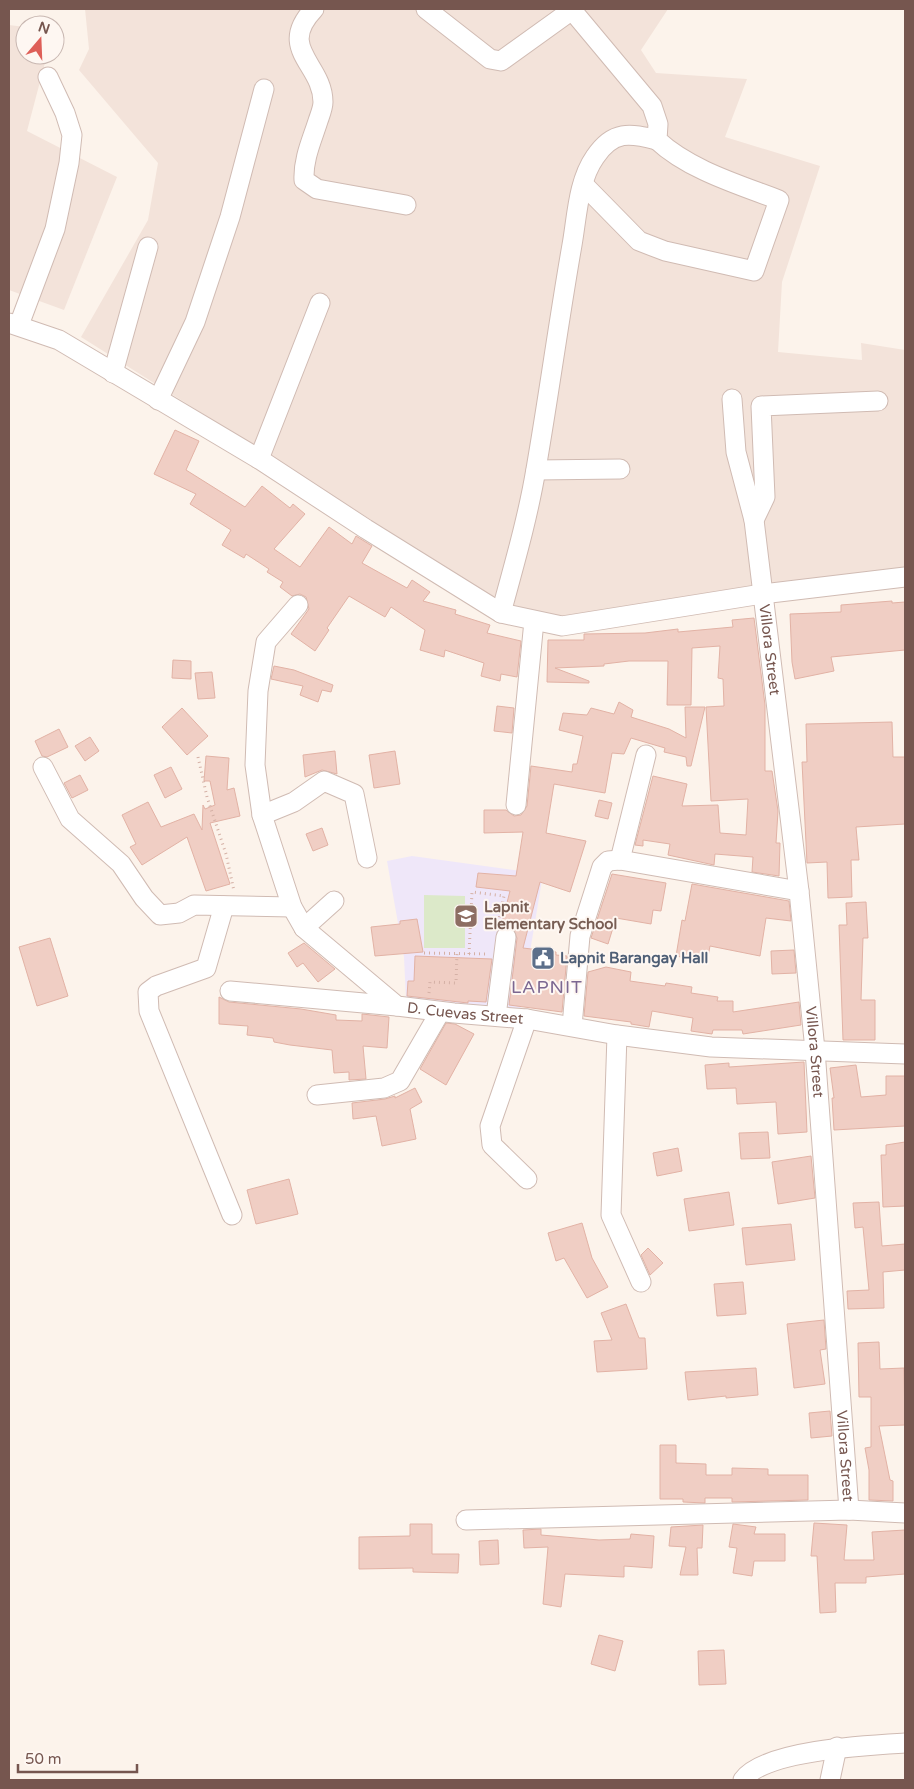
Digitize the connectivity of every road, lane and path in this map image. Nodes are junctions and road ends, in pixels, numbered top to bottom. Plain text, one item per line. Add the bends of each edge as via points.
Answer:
1 (314, 9) edge
2 (426, 9) edge
3 (571, 10) edge
4 (48, 77) dead end
5 (264, 89) dead end
6 (658, 140) junction
7 (583, 184) junction
8 (406, 205) dead end
9 (148, 248) dead end
10 (320, 303) dead end
11 (14, 324) edge
12 (113, 373) junction
13 (732, 399) dead end
14 (158, 400) junction
15 (878, 401) dead end
16 (259, 459) junction
17 (620, 469) dead end
18 (536, 470) junction
19 (754, 520) junction
20 (905, 577) edge
21 (762, 594) junction
22 (298, 604) dead end
23 (501, 613) junction
24 (534, 621) junction
25 (646, 755) dead end
26 (198, 757) dead end
27 (42, 768) dead end
28 (516, 805) dead end
29 (262, 814) junction
30 (367, 858) dead end
31 (620, 860) junction
32 (799, 891) junction
33 (334, 901) dead end
34 (230, 906) junction
35 (292, 907) junction
36 (304, 928) junction
37 (505, 945) junction
38 (424, 953) dead end
39 (457, 953) junction
40 (469, 954) junction
41 (230, 991) dead end
42 (397, 1006) junction
43 (434, 1011) junction
44 (496, 1016) junction
45 (527, 1018) junction
46 (572, 1026) junction
47 (616, 1035) junction
48 (814, 1050) junction
49 (905, 1054) edge
50 (317, 1095) dead end
51 (528, 1180) dead end
52 (232, 1215) dead end
53 (641, 1282) dead end
54 (849, 1510) junction
55 (905, 1513) edge
56 (466, 1520) dead end
57 (905, 1743) edge
58 (837, 1747) junction
59 (743, 1780) edge
60 (830, 1780) edge

1 - 8 street via 300,30 299,46 321,86 323,104 303,166 304,180 316,189
2 - 3 street via 490,59 501,61
3 - 6 street via 652,106 658,124
4 - 11 street via 72,135 70,162 55,229
5 - 14 street via 230,217 195,322
6 - 7 street via 632,133 613,138 594,157
6 - 7 street via 716,176 779,200 754,271 665,251 639,241
7 - 18 street
9 - 12 street
10 - 16 street
11 - 12 street via 59,340
12 - 14 street
13 - 19 street, Villora Street via 736,452
14 - 16 street
15 - 19 street via 761,406 765,497
16 - 23 street
17 - 18 street
18 - 23 street
19 - 21 street, Villora Street
20 - 21 street
21 - 24 street via 562,626
21 - 32 street, Villora Street
22 - 29 street, D. Cuevas Street via 266,642 258,691 255,765
23 - 24 street
24 - 28 street
25 - 31 street
26 - 34 path via 232,881
27 - 34 street via 70,819 121,864 160,915 179,913 194,905
29 - 30 street via 294,802 324,781 354,794
29 - 35 street, D. Cuevas Street
31 - 32 street
31 - 46 street via 608,861 602,867 580,936
32 - 48 street, Villora Street
33 - 36 street
34 - 35 street
34 - 52 street via 206,968 148,992 149,1011
35 - 36 street, D. Cuevas Street
36 - 42 street, D. Cuevas Street
37 - 40 path
37 - 40 path via 497,931 504,896 472,892
37 - 44 street
38 - 39 path
39 - 40 path
39 - 43 path via 456,983 430,982
41 - 42 street
42 - 43 street, D. Cuevas Street
43 - 44 street, D. Cuevas Street
43 - 50 street via 400,1081 384,1088
44 - 45 street, D. Cuevas Street
45 - 46 street, D. Cuevas Street
45 - 51 street via 490,1126 492,1145
46 - 47 street, D. Cuevas Street
47 - 48 street, D. Cuevas Street via 710,1048
47 - 53 street via 611,1215
48 - 49 street, D. Cuevas Street
48 - 54 street, Villora Street
54 - 55 street
54 - 56 street
57 - 58 street
58 - 59 street via 759,1768
58 - 60 street

